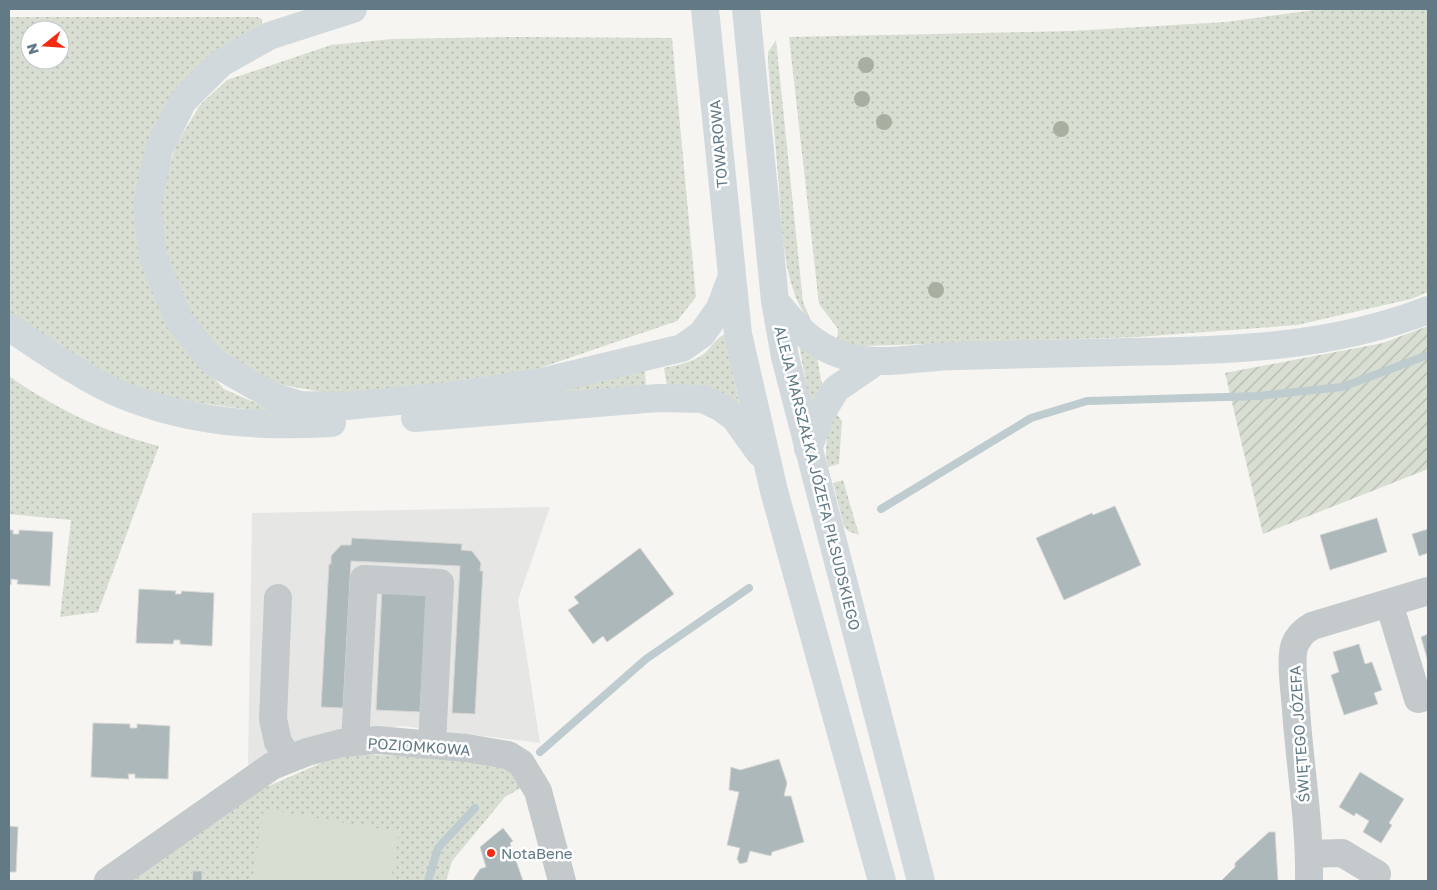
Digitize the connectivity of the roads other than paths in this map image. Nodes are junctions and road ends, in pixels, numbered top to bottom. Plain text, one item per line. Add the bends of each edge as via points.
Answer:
1 (353, 9) edge
2 (706, 9) edge
3 (746, 9) edge
4 (731, 279) junction
5 (775, 301) junction
6 (1428, 310) edge
7 (9, 327) edge
8 (874, 363) junction
9 (808, 449) junction
10 (767, 463) junction
11 (1428, 591) edge
12 (278, 598) dead end
13 (1389, 603) junction
14 (1428, 696) edge
15 (355, 742) junction
16 (432, 745) junction
17 (289, 759) junction
18 (1309, 854) junction
19 (1377, 874) dead end
20 (108, 881) edge
21 (562, 881) edge
22 (882, 881) edge
23 (922, 881) edge
24 (1309, 881) edge

1 - 4 main road via 269,36 221,63 183,101 158,149 148,206 153,257 179,320 213,362 274,397 300,405 346,406 449,396 541,382 682,348 702,334 720,308
2 - 4 main road, TOWAROWA
3 - 5 main road, ALEJA MARSZAŁKA JÓZEFA PIŁSUDSKIEGO
4 - 10 main road via 738,334
5 - 8 main road via 793,325 810,339 830,351
5 - 9 main road, ALEJA MARSZAŁKA JÓZEFA PIŁSUDSKIEGO
6 - 8 main road via 1342,335 1270,346 1206,351 957,356
7 - 10 main road via 118,393 170,411 220,422 312,424 664,398 703,399 735,418
8 - 9 main road via 836,389 821,414
9 - 23 main road, ALEJA MARSZAŁKA JÓZEFA PIŁSUDSKIEGO
10 - 22 main road
11 - 13 street, ŚWIĘTEGO JÓZEFA
12 - 17 street via 273,719 278,742
13 - 14 street via 1418,699
13 - 18 street, ŚWIĘTEGO JÓZEFA via 1312,626 1295,644 1297,729
15 - 16 street, POZIOMKOWA via 377,740
15 - 16 street via 364,579 440,583
15 - 17 street, POZIOMKOWA
16 - 21 street, POZIOMKOWA via 508,755 521,762 538,791
17 - 20 street, POZIOMKOWA via 272,766
18 - 19 street via 1342,853
18 - 24 street, ŚWIĘTEGO JÓZEFA

